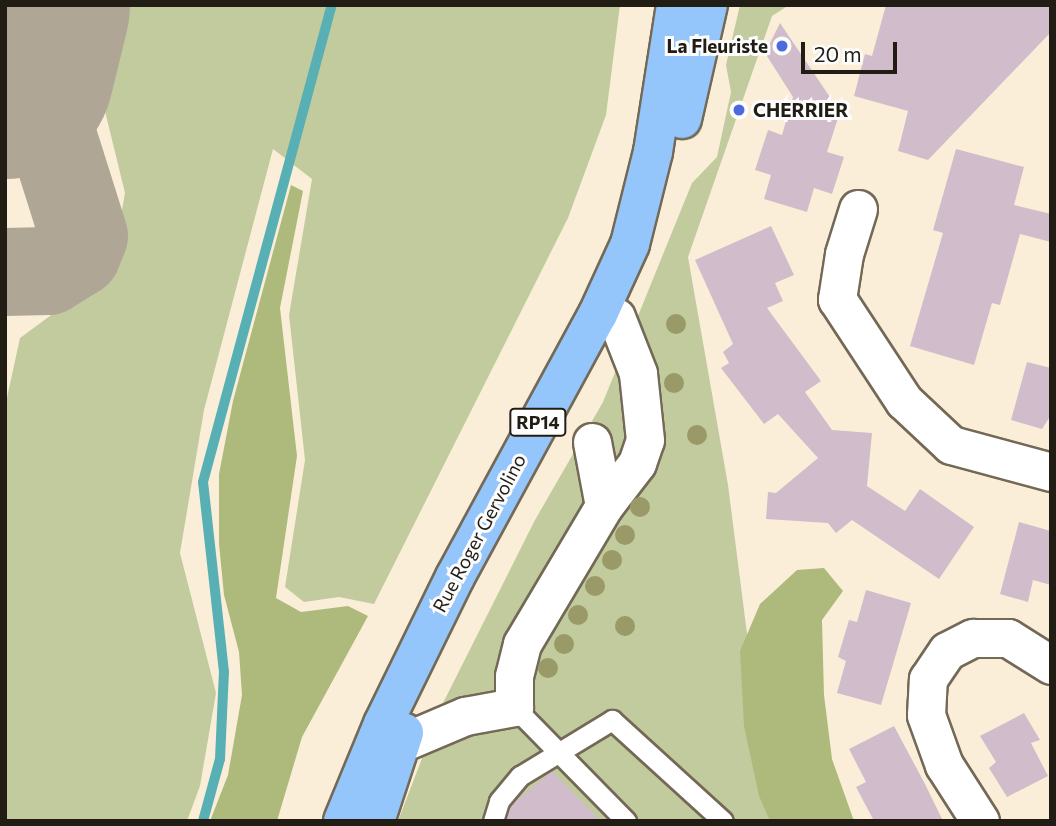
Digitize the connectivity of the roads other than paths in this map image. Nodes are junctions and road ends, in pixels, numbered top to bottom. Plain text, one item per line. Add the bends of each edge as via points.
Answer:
1 (676, 5) edge
2 (708, 5) edge
3 (858, 209) dead end
4 (616, 317) junction
5 (592, 442) dead end
6 (1051, 472) edge
7 (604, 506) junction
8 (1051, 665) edge
9 (514, 707) junction
10 (399, 744) junction
11 (557, 749) junction
12 (343, 821) edge
13 (375, 821) edge
14 (493, 821) edge
15 (626, 821) edge
16 (723, 821) edge
17 (980, 821) edge

1 - 12 main road, Rue Roger Gervolino / RP14 via 653,152 630,244 598,314 455,577 383,724
2 - 4 main road, Rue Roger Gervolino / RP14 via 661,210
3 - 6 street via 837,299 904,401 951,445
4 - 7 street via 638,373 645,440 637,463
4 - 10 main road, Rue Roger Gervolino / RP14
5 - 7 street
7 - 9 street via 523,644 514,676
8 - 17 street via 1008,638 973,638 947,651 928,678 926,715 944,765
9 - 10 street via 465,716
9 - 11 lane
10 - 13 main road, Rue Roger Gervolino / RP14
11 - 14 lane via 520,776 499,801
11 - 15 lane
11 - 16 lane via 612,720

